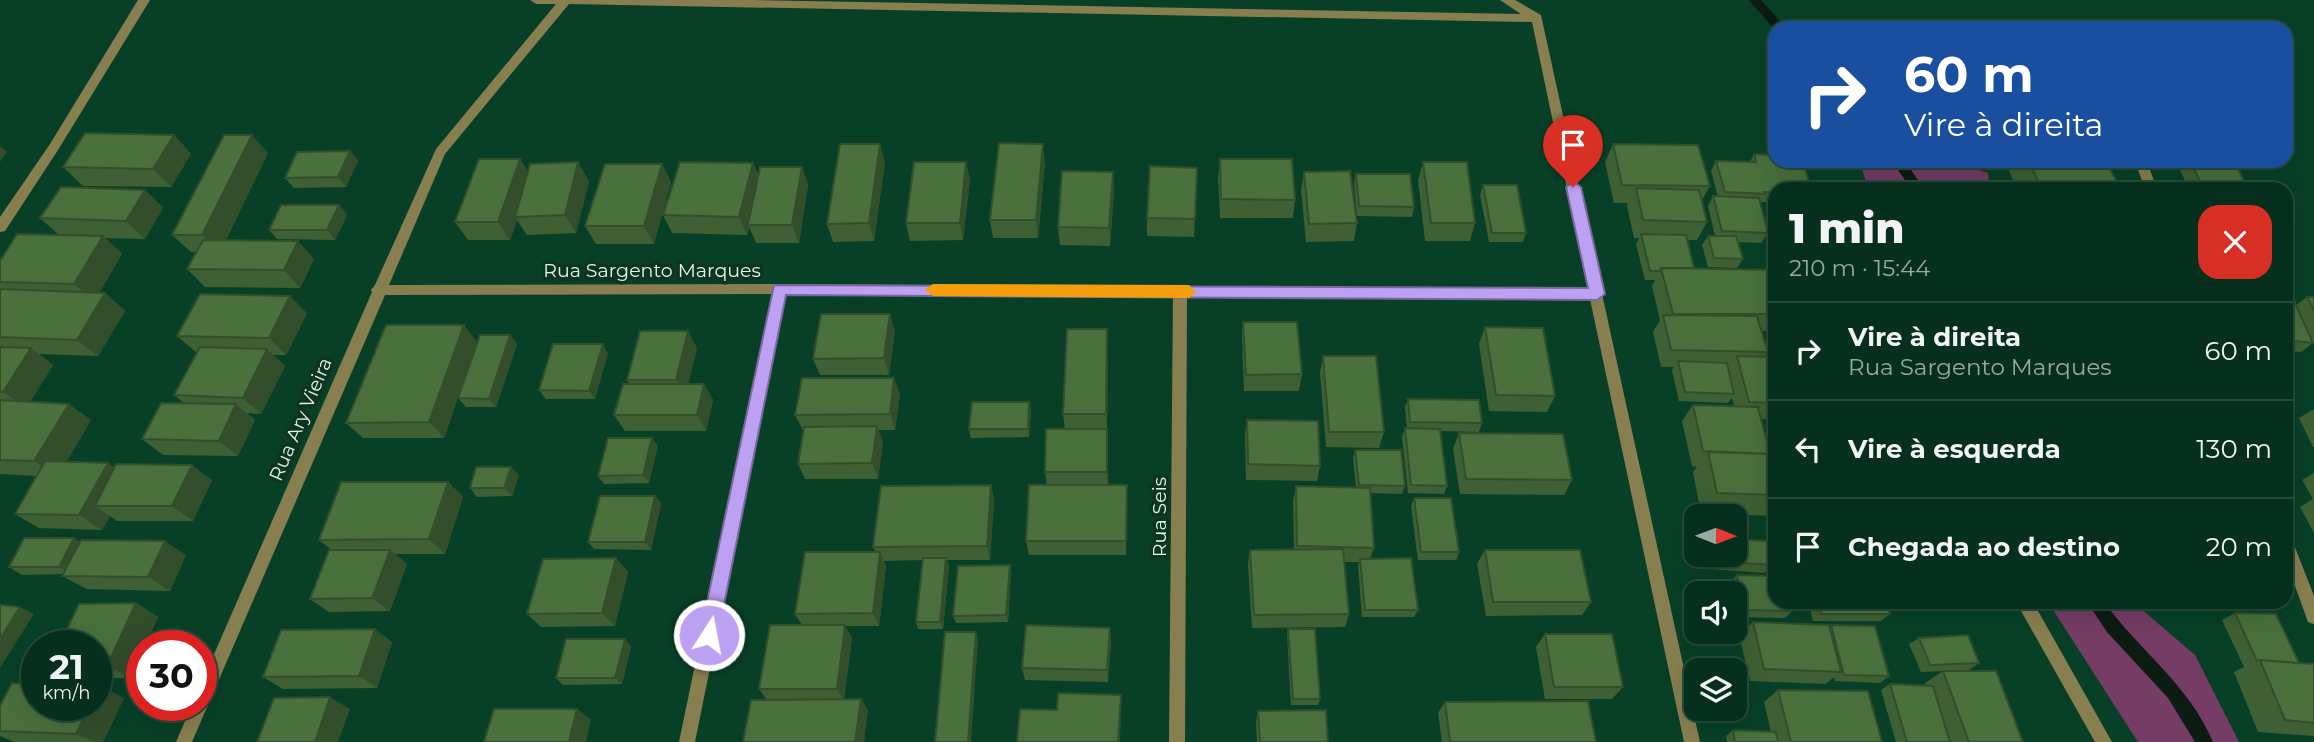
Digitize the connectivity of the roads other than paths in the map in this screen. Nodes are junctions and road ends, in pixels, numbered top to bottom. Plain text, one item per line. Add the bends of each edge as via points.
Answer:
1 (144, 0) edge
2 (536, 0) edge
3 (566, 0) edge
4 (1506, 0) edge
5 (1537, 18) junction
6 (0, 227) edge
7 (780, 289) junction
8 (378, 290) junction
9 (1180, 292) junction
10 (1597, 294) junction
11 (2293, 561) edge
12 (2028, 609) edge
13 (2314, 617) edge
14 (217, 667) edge
15 (193, 721) edge
16 (184, 742) edge
17 (687, 742) edge
18 (1177, 742) edge
19 (1692, 742) edge
20 (2104, 742) edge

1 - 6 street
2 - 3 street
3 - 5 street
3 - 8 street, Rua Ary Vieira via 440,152
4 - 5 street
5 - 10 street
7 - 8 street, Rua Sargento Marques
7 - 9 street, Rua Sargento Marques
7 - 17 street
8 - 14 street, Rua Ary Vieira
9 - 10 street, Rua Sargento Marques
9 - 18 street, Rua Seis
10 - 19 street
11 - 13 street
12 - 20 street
15 - 16 street, Rua Ary Vieira

